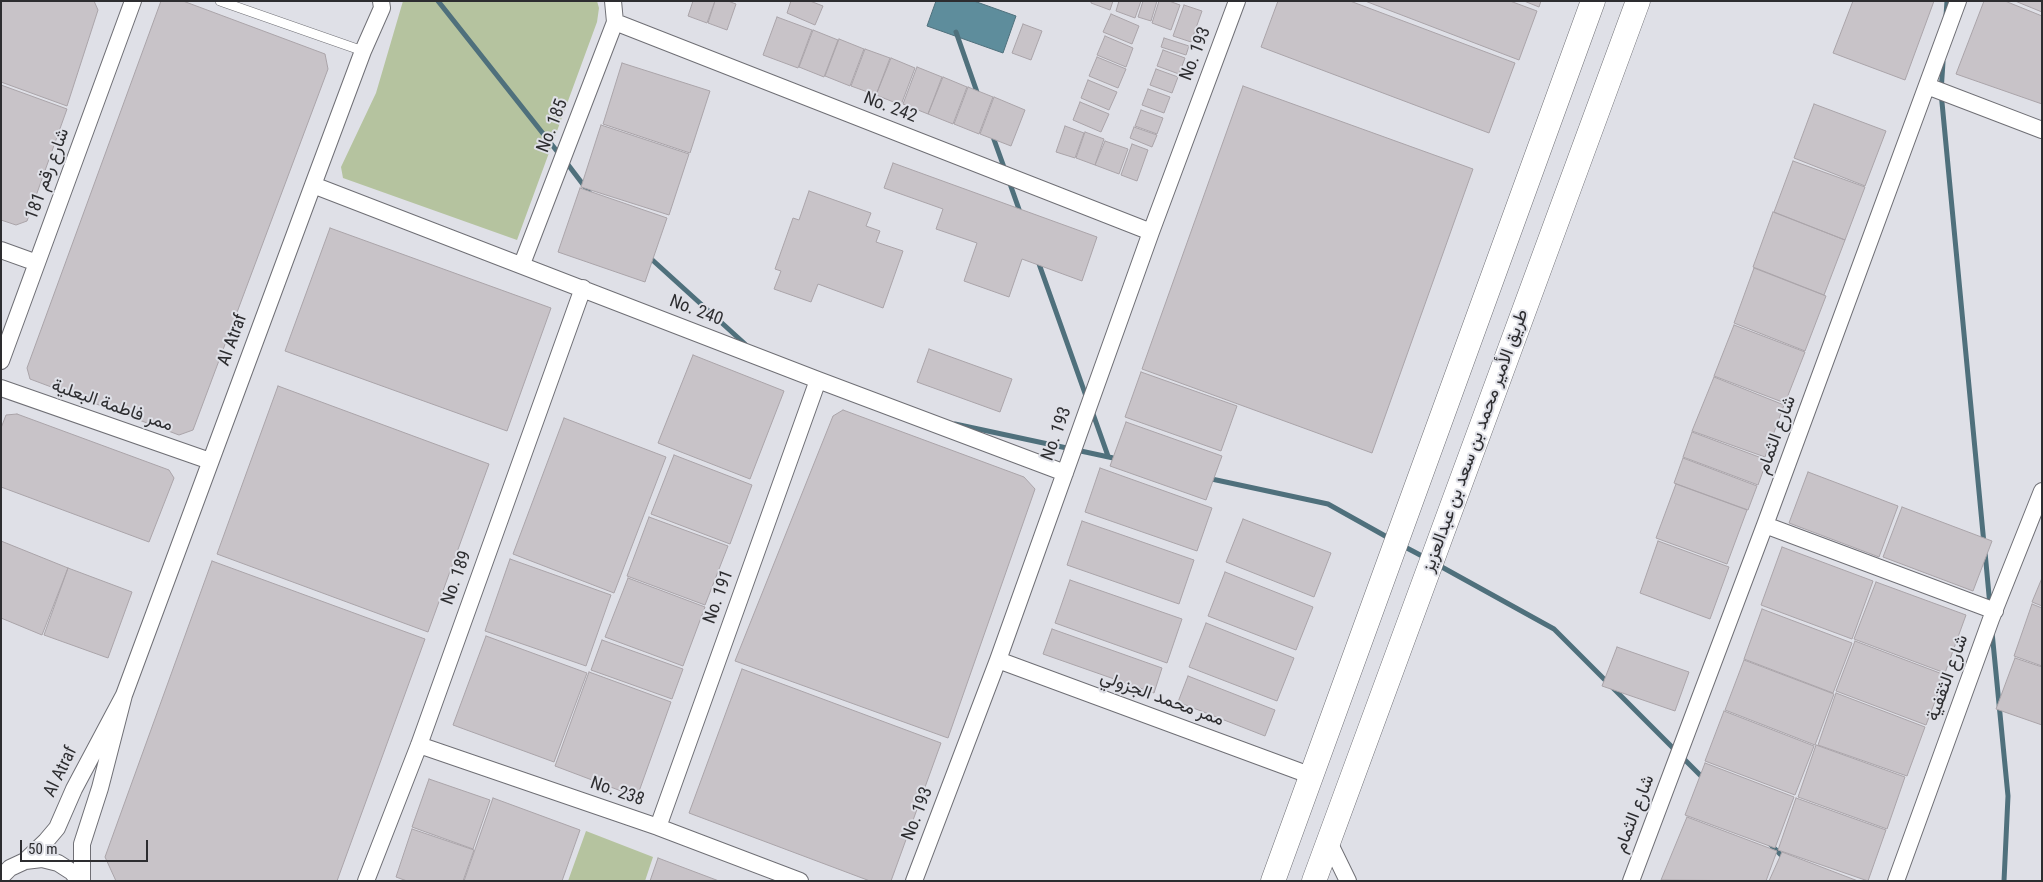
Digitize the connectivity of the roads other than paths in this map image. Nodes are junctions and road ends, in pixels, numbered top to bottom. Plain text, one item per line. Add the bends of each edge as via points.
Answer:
1 (133, 1) edge
2 (220, 1) edge
3 (382, 1) edge
4 (613, 1) edge
5 (1237, 1) edge
6 (1593, 1) edge
7 (1638, 1) edge
8 (1958, 1) edge
9 (615, 22) junction
10 (363, 51) junction
11 (1927, 86) junction
12 (2042, 130) edge
13 (313, 185) junction
14 (1151, 232) junction
15 (1, 250) edge
16 (37, 263) junction
17 (522, 264) junction
18 (582, 288) junction
19 (1, 361) edge
20 (818, 380) junction
21 (1, 388) edge
22 (210, 461) junction
23 (1065, 473) junction
24 (2042, 491) edge
25 (1765, 525) junction
26 (1994, 610) junction
27 (998, 660) junction
28 (124, 695) junction
29 (418, 745) junction
30 (1312, 776) junction
31 (658, 827) junction
32 (1328, 840) junction
33 (25, 861) junction
34 (4, 871) edge
35 (81, 881) edge
36 (366, 881) edge
37 (800, 881) edge
38 (914, 881) edge
39 (1273, 881) edge
40 (1314, 881) edge
41 (1348, 881) edge
42 (1630, 881) edge
43 (1896, 881) edge

1 - 16 street, شارع رقم 181
2 - 10 lane
3 - 10 street, Al Atraf
4 - 9 street, No. 185
5 - 14 street, No. 193
6 - 30 main road
7 - 32 main road, طريق الأمير محمد بن سعد بن عبدالعزيز
8 - 11 street, شارع الثمام
9 - 14 street, No. 242
9 - 17 street, No. 185
10 - 13 street, Al Atraf
11 - 12 street
11 - 25 street, شارع الثمام
13 - 17 street, No. 240
13 - 22 street, Al Atraf
14 - 23 street, No. 193
15 - 16 street
16 - 19 street, شارع رقم 181
17 - 18 street, No. 240
18 - 20 street, No. 240
18 - 29 street, No. 189
20 - 23 street, No. 240
20 - 31 street, No. 191
21 - 22 street, ممر فاطمة البعلية
22 - 28 street, Al Atraf
23 - 27 street, No. 193
24 - 26 street, شارع الثقفية
25 - 26 street
25 - 42 street, شارع الثمام
26 - 43 street, شارع الثقفية
27 - 30 street, ممر محمد الجزولي
27 - 38 street, No. 193
28 - 33 street, Al Atraf via 74,788 57,828
28 - 35 street, Al Atraf via 82,844
29 - 31 street, No. 238
29 - 36 street, No. 189
30 - 39 main road
31 - 37 street, No. 238
32 - 40 main road, طريق الأمير محمد بن سعد بن عبدالعزيز
32 - 41 street
33 - 34 street, Al Atraf
33 - 35 street, Al Atraf via 42,859 58,863

